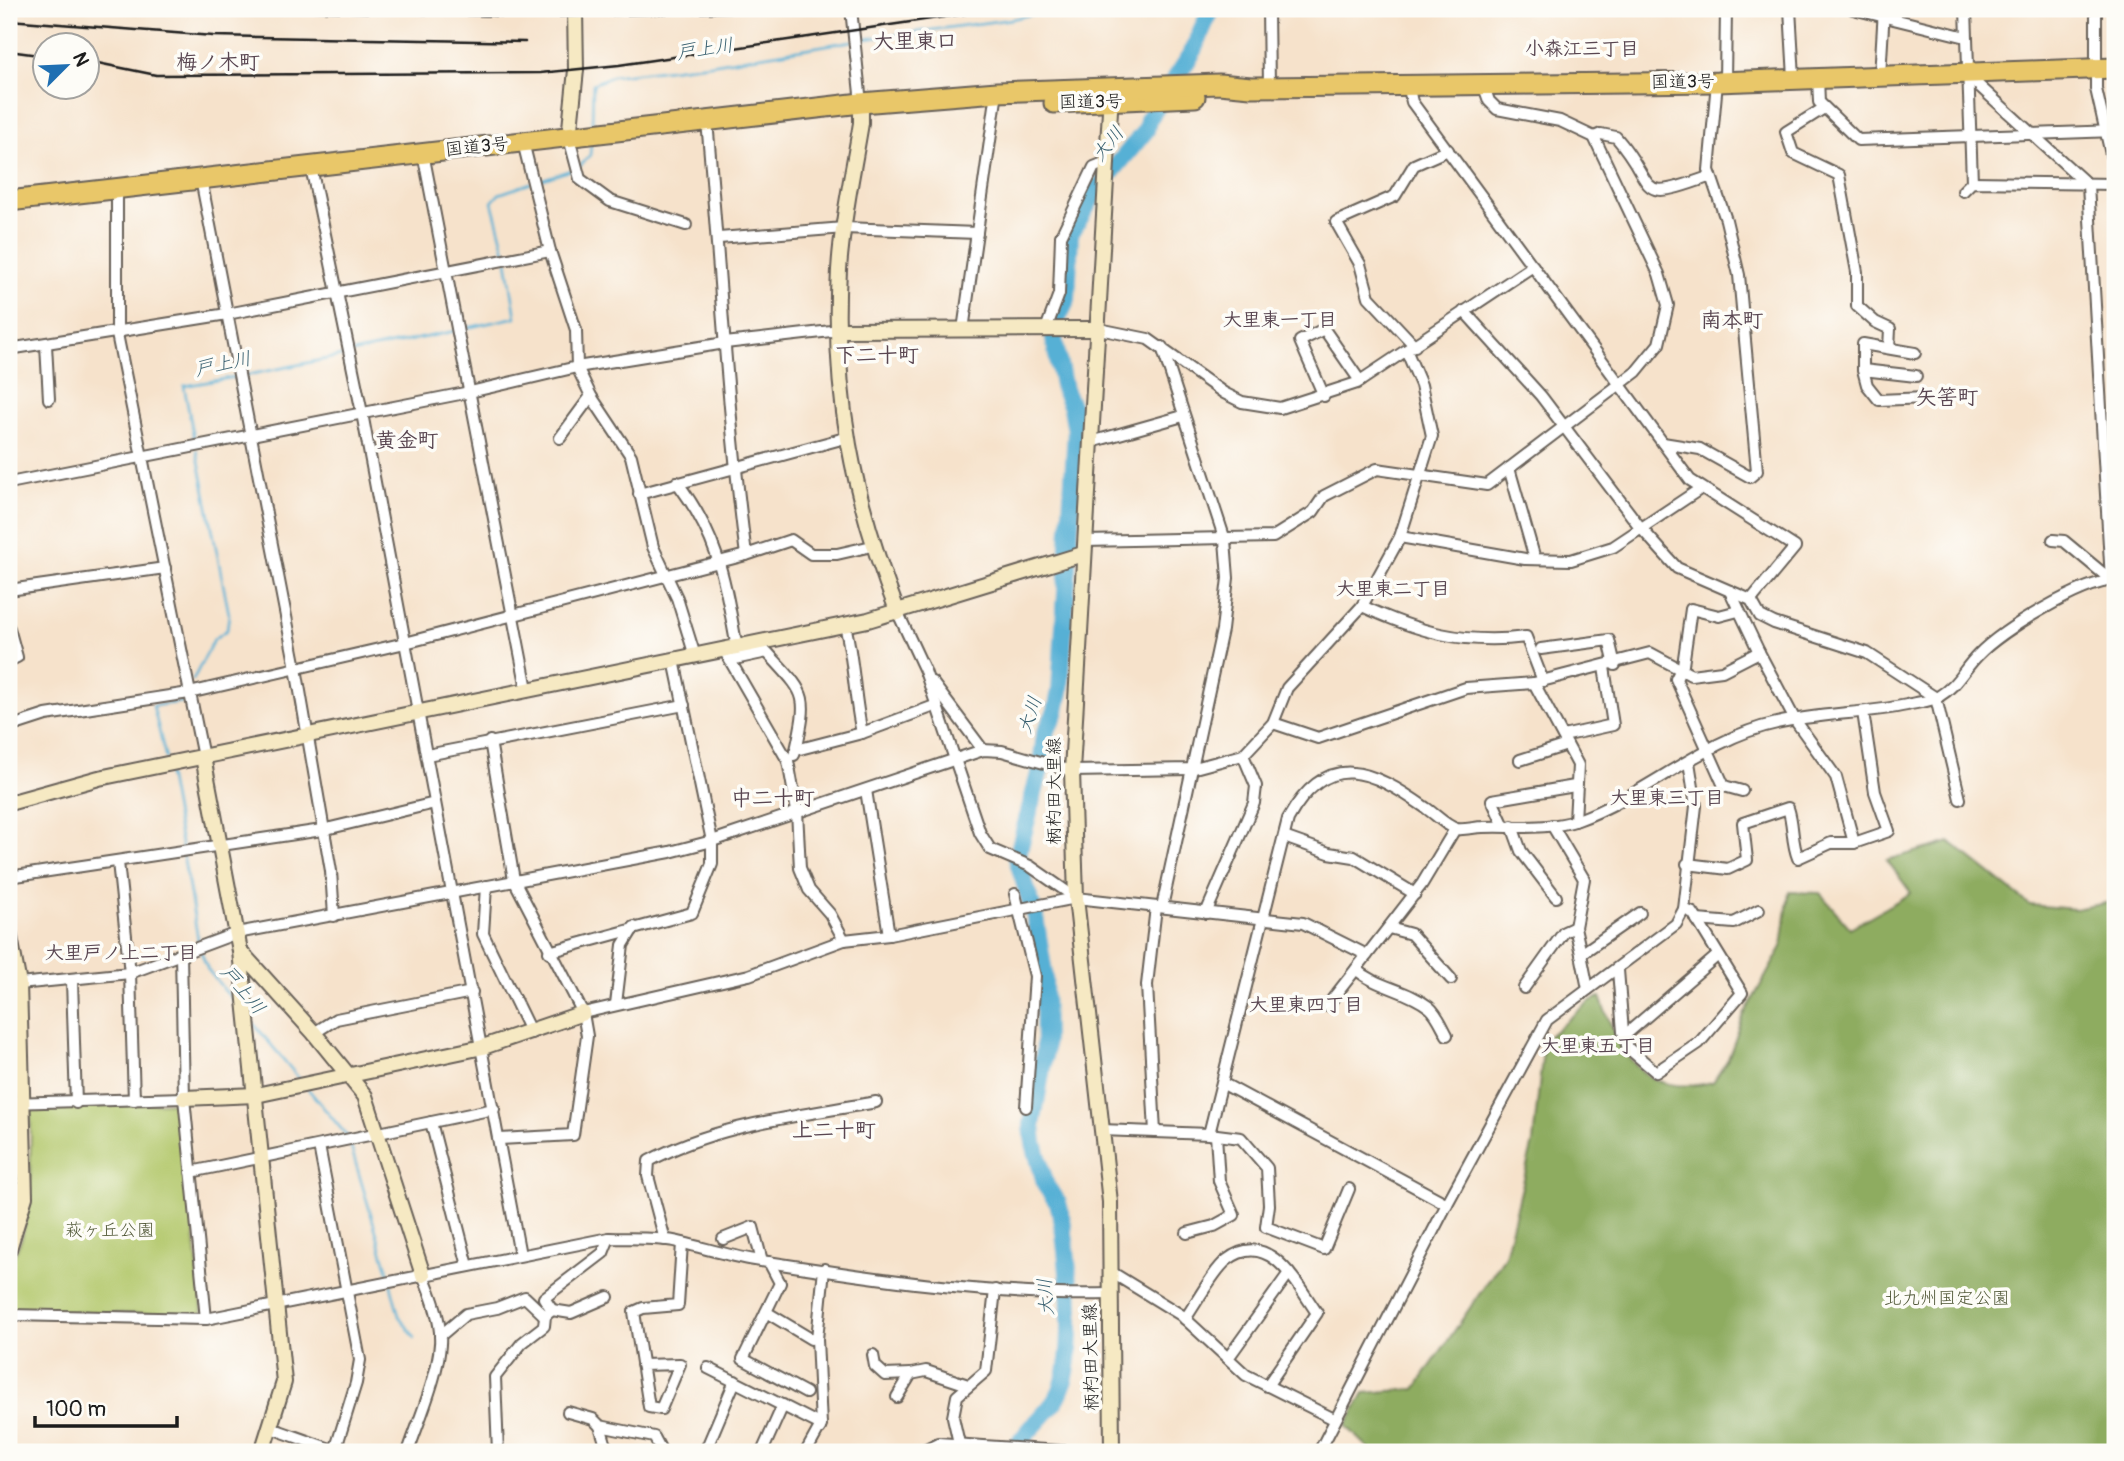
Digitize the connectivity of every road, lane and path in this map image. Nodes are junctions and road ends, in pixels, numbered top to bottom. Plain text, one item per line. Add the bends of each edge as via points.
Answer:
1 (575, 9) edge
2 (851, 9) edge
3 (1268, 9) edge
4 (1726, 9) edge
5 (1790, 9) edge
6 (1853, 9) edge
7 (1966, 9) edge
8 (2096, 9) edge
9 (1884, 12) edge
10 (1966, 37) junction
11 (2105, 69) edge
12 (1966, 74) junction
13 (1880, 76) junction
14 (1794, 78) junction
15 (1818, 78) junction
16 (1721, 81) junction
17 (1483, 84) junction
18 (1408, 85) junction
19 (1260, 86) junction
20 (1111, 95) junction
21 (996, 97) junction
22 (861, 103) junction
23 (1824, 108) junction
24 (707, 121) junction
25 (2110, 131) edge
26 (2032, 134) junction
27 (1970, 135) junction
28 (1594, 137) junction
29 (569, 138) junction
30 (523, 142) junction
31 (1448, 150) junction
32 (423, 153) junction
33 (1109, 161) junction
34 (311, 167) junction
35 (2115, 172) edge
36 (1711, 176) junction
37 (201, 179) junction
38 (2115, 184) edge
39 (2088, 185) junction
40 (117, 189) junction
41 (14, 203) edge
42 (686, 225) dead end
43 (844, 228) junction
44 (977, 233) junction
45 (719, 238) junction
46 (550, 251) junction
47 (1533, 266) junction
48 (447, 271) junction
49 (337, 294) junction
50 (1464, 311) junction
51 (227, 314) junction
52 (1052, 329) junction
53 (1099, 329) junction
54 (840, 330) junction
55 (963, 330) junction
56 (117, 334) junction
57 (725, 343) junction
58 (46, 345) junction
59 (1163, 347) junction
60 (1889, 348) junction
61 (9, 349) edge
62 (1411, 349) junction
63 (1915, 353) dead end
64 (576, 367) junction
65 (1863, 370) junction
66 (1916, 376) dead end
67 (1360, 381) junction
68 (1621, 384) junction
69 (470, 392) junction
70 (591, 396) junction
71 (1324, 396) junction
72 (50, 398) dead end
73 (1926, 398) dead end
74 (2103, 407) junction
75 (2115, 407) edge
76 (362, 413) junction
77 (1183, 416) junction
78 (1564, 427) junction
79 (251, 435) junction
80 (560, 438) dead end
81 (845, 438) junction
82 (1091, 442) junction
83 (1663, 443) junction
84 (2110, 453) edge
85 (142, 456) junction
86 (735, 467) junction
87 (1510, 468) junction
88 (1418, 476) junction
89 (677, 482) junction
90 (9, 483) edge
91 (1700, 489) junction
92 (639, 494) junction
93 (1640, 527) junction
94 (1400, 537) junction
95 (1225, 540) junction
96 (2053, 540) dead end
97 (872, 546) junction
98 (1084, 547) junction
99 (746, 555) junction
100 (1535, 559) junction
101 (721, 560) junction
102 (165, 568) junction
103 (667, 574) junction
104 (2113, 580) edge
105 (9, 590) edge
106 (1730, 591) junction
107 (1751, 600) junction
108 (1362, 606) junction
109 (1738, 611) junction
110 (898, 613) junction
111 (514, 614) junction
112 (845, 625) junction
113 (9, 628) edge
114 (405, 643) junction
115 (1541, 649) dead end
116 (1759, 652) junction
117 (730, 653) junction
118 (695, 656) junction
119 (674, 660) junction
120 (9, 661) edge
121 (1609, 666) junction
122 (296, 668) junction
123 (1677, 670) junction
124 (925, 671) junction
125 (1538, 682) junction
126 (527, 689) junction
127 (189, 693) junction
128 (1936, 698) junction
129 (684, 705) junction
130 (937, 705) junction
131 (417, 712) junction
132 (1863, 712) junction
133 (1795, 720) junction
134 (1273, 723) junction
135 (9, 727) edge
136 (863, 733) junction
137 (307, 734) junction
138 (1565, 740) junction
139 (490, 741) junction
140 (796, 750) junction
141 (983, 750) junction
142 (1709, 752) junction
143 (427, 755) junction
144 (1243, 755) junction
145 (203, 757) junction
146 (957, 758) junction
147 (1520, 760) dead end
148 (1689, 762) junction
149 (789, 769) junction
150 (1191, 769) junction
151 (1072, 771) junction
152 (1575, 786) junction
153 (866, 790) junction
154 (1742, 791) dead end
155 (1959, 799) dead end
156 (9, 803) edge
157 (435, 803) junction
158 (797, 811) junction
159 (1575, 821) junction
160 (1552, 825) junction
161 (1508, 826) junction
162 (1455, 829) junction
163 (322, 830) junction
164 (1284, 836) junction
165 (712, 841) junction
166 (1854, 843) junction
167 (219, 844) junction
168 (118, 862) junction
169 (1687, 864) junction
170 (9, 877) edge
171 (513, 880) junction
172 (485, 886) junction
173 (452, 891) junction
174 (1014, 894) dead end
175 (1415, 894) junction
176 (1556, 897) dead end
177 (1076, 898) junction
178 (1159, 907) junction
179 (1019, 909) junction
180 (1684, 909) junction
181 (1759, 910) dead end
182 (1206, 913) junction
183 (1640, 913) dead end
184 (334, 916) junction
185 (1697, 920) junction
186 (1265, 921) junction
187 (634, 927) junction
188 (1389, 928) junction
189 (1575, 928) junction
190 (9, 932) edge
191 (237, 933) junction
192 (889, 936) junction
193 (844, 940) junction
194 (240, 951) junction
195 (549, 952) junction
196 (181, 954) junction
197 (1581, 954) junction
198 (1367, 955) junction
199 (1718, 955) junction
200 (1356, 969) junction
201 (1618, 970) junction
202 (130, 972) junction
203 (1451, 979) dead end
204 (72, 981) junction
205 (14, 985) edge
206 (1524, 988) dead end
207 (1588, 989) junction
208 (472, 992) junction
209 (615, 1004) junction
210 (1327, 1006) dead end
211 (583, 1013) junction
212 (314, 1033) junction
213 (531, 1033) junction
214 (1447, 1035) dead end
215 (1625, 1036) junction
216 (483, 1047) junction
217 (348, 1074) junction
218 (1222, 1083) junction
219 (256, 1095) junction
220 (184, 1098) junction
221 (134, 1100) junction
222 (876, 1102) dead end
223 (16, 1103) edge
224 (76, 1103) junction
225 (1026, 1107) dead end
226 (494, 1109) junction
227 (431, 1122) junction
228 (1101, 1130) junction
229 (1155, 1132) junction
230 (379, 1133) junction
231 (1213, 1134) junction
232 (500, 1139) junction
233 (318, 1146) junction
234 (262, 1160) junction
235 (191, 1172) junction
236 (1349, 1189) dead end
237 (1447, 1204) junction
238 (1187, 1233) dead end
239 (609, 1238) junction
240 (665, 1240) junction
241 (723, 1240) dead end
242 (682, 1243) junction
243 (9, 1249) edge
244 (520, 1255) junction
245 (765, 1262) junction
246 (468, 1266) junction
247 (824, 1269) junction
248 (1111, 1272) junction
249 (1289, 1273) junction
250 (423, 1275) junction
251 (995, 1290) junction
252 (349, 1293) junction
253 (1109, 1294) junction
254 (608, 1297) dead end
255 (275, 1306) junction
256 (766, 1312) junction
257 (549, 1313) junction
258 (9, 1315) edge
259 (206, 1319) junction
260 (1185, 1319) junction
261 (440, 1335) junction
262 (811, 1339) dead end
263 (1231, 1354) dead end
264 (873, 1355) dead end
265 (642, 1365) junction
266 (708, 1368) dead end
267 (911, 1374) junction
268 (735, 1381) junction
269 (968, 1385) junction
270 (1267, 1386) junction
271 (806, 1393) dead end
272 (898, 1397) dead end
273 (783, 1405) junction
274 (568, 1412) dead end
275 (1334, 1419) junction
276 (821, 1425) junction
277 (600, 1426) junction
278 (271, 1428) junction
279 (960, 1448) edge
280 (331, 1451) edge
281 (262, 1452) edge
282 (408, 1452) edge
283 (498, 1452) edge
284 (608, 1452) edge
285 (662, 1452) edge
286 (705, 1452) edge
287 (761, 1452) edge
288 (806, 1452) edge
289 (813, 1452) edge
290 (920, 1452) edge
291 (1076, 1452) edge
292 (1112, 1452) edge
293 (1319, 1452) edge

1 - 29 street via 576,70
2 - 22 street
3 - 19 street
4 - 16 street
5 - 14 street
6 - 9 street
7 - 10 street
8 - 11 street
9 - 10 street
9 - 13 street
10 - 12 street
11 - 12 highway, 国道3号
11 - 25 street via 2096,89
12 - 13 highway, 国道3号
12 - 26 street
12 - 27 street
13 - 15 highway, 国道3号
14 - 15 highway, 国道3号
14 - 16 highway, 国道3号
15 - 23 street via 1819,102
16 - 17 highway, 国道3号
16 - 36 street
17 - 18 highway, 国道3号
17 - 28 street via 1489,101 1503,111 1560,121
18 - 19 highway, 国道3号
18 - 31 street via 1412,102
19 - 20 highway, 国道3号
20 - 21 highway, 国道3号
20 - 33 street, 柄杓田大里線
21 - 22 highway, 国道3号
21 - 44 street
22 - 24 highway, 国道3号
22 - 43 street
23 - 27 street via 1858,140
23 - 60 street via 1786,132 1793,153 1839,175 1857,272 1857,306 1890,329
24 - 29 highway, 国道3号
24 - 45 street
25 - 26 street
25 - 35 street
26 - 27 street
26 - 39 street
27 - 39 street via 1967,186
28 - 36 street via 1616,137 1642,179 1657,191
28 - 68 street via 1659,274 1668,305 1659,344
29 - 30 highway, 国道3号
29 - 42 street via 580,179 610,201
30 - 32 highway, 国道3号
30 - 46 street
31 - 47 street
31 - 62 street via 1413,165 1395,196 1336,222 1360,264 1369,297
32 - 34 highway, 国道3号
32 - 48 street
33 - 52 street via 1094,167 1061,236 1059,294
33 - 53 street, 柄杓田大里線
34 - 37 highway, 国道3号
34 - 49 street
36 - 83 street via 1739,275 1757,471 1750,477 1700,449
37 - 40 highway, 国道3号
37 - 51 street
38 - 39 street
39 - 74 street
40 - 41 highway, 国道3号
40 - 56 street
43 - 44 street
43 - 45 street
43 - 54 street
44 - 55 street
45 - 57 street
46 - 48 street
46 - 64 street via 576,330
47 - 50 street
47 - 68 street
48 - 49 street
48 - 69 street
49 - 51 street
49 - 76 street
50 - 62 street
50 - 78 street
51 - 56 street
51 - 79 street
52 - 53 street
52 - 55 street
53 - 59 street
53 - 82 street, 柄杓田大里線
54 - 55 street
54 - 57 street
54 - 81 street
56 - 58 street
56 - 85 street
57 - 64 street
57 - 86 street
58 - 61 street
58 - 72 street
59 - 71 street via 1242,402 1280,408
59 - 77 street
60 - 63 street
60 - 65 street via 1863,344
62 - 67 street
62 - 88 street via 1432,436
64 - 69 street
64 - 70 street
65 - 66 street
65 - 73 street via 1867,385 1879,400
67 - 71 street
67 - 71 street via 1324,329 1300,341
68 - 78 street
68 - 83 street
69 - 76 street
69 - 111 street
70 - 80 street
70 - 92 street via 631,456
74 - 75 street
74 - 84 street
76 - 79 street
76 - 114 street
77 - 82 street
77 - 95 street
78 - 87 street
78 - 93 street
79 - 85 street
79 - 122 street
81 - 86 street
81 - 97 street
82 - 98 street, 柄杓田大里線
83 - 91 street
84 - 104 street
85 - 90 street
85 - 102 street
86 - 89 street
86 - 99 street
87 - 88 street via 1487,485
87 - 100 street
88 - 94 street
88 - 95 street via 1377,469 1324,495 1313,512 1273,537
89 - 92 street
89 - 101 street
91 - 93 street
91 - 107 street via 1795,547
92 - 103 street via 653,547
93 - 100 street via 1613,547 1571,560
93 - 106 street via 1677,568
94 - 100 street
94 - 108 street
95 - 98 street
95 - 150 street via 1228,578 1222,630
96 - 104 street via 2064,541
97 - 99 street via 811,554 791,540
97 - 110 street
98 - 110 street
98 - 151 street, 柄杓田大里線
99 - 101 street
101 - 103 street
101 - 117 street
102 - 105 street
102 - 127 street
103 - 111 street
103 - 118 street
104 - 128 street via 2057,601 2018,625 1977,656 1965,674
106 - 107 street
106 - 109 street
107 - 128 street via 1760,616 1867,653
108 - 125 street via 1404,625 1460,639 1489,642 1526,637
108 - 134 street via 1287,688
109 - 116 street
109 - 123 street via 1719,616 1691,609 1683,665
110 - 112 street
110 - 124 street
111 - 114 street
111 - 126 street
112 - 117 street
112 - 136 street
113 - 120 street via 17,657
114 - 122 street
114 - 131 street
115 - 121 street via 1609,640
116 - 123 street via 1722,671 1691,675
116 - 133 street
117 - 118 street
117 - 140 street via 767,652 797,685 804,700
117 - 149 street
118 - 119 street
119 - 126 street
119 - 129 street
121 - 123 street via 1650,653
121 - 125 street
121 - 138 street via 1614,725
122 - 127 street
122 - 137 street
123 - 142 street via 1676,679
124 - 130 street
124 - 141 street
125 - 134 street via 1466,688 1318,738
125 - 138 street
126 - 131 street
127 - 135 street via 46,715
127 - 145 street
128 - 132 street
128 - 155 street
129 - 139 street
129 - 165 street
130 - 136 street
130 - 146 street
131 - 137 street
131 - 143 street
132 - 133 street
132 - 166 street via 1875,792 1889,831
133 - 142 street via 1740,735
133 - 166 street via 1836,777
134 - 144 street
136 - 140 street
137 - 145 street
137 - 163 street
138 - 147 street
138 - 152 street via 1578,765
139 - 143 street
139 - 171 street
140 - 149 street
141 - 146 street
141 - 151 street
142 - 148 street
142 - 154 street via 1724,786
143 - 157 street
144 - 150 street
144 - 182 street via 1256,786 1254,803
145 - 156 street via 99,778
145 - 167 street
146 - 153 street
146 - 177 street via 990,849 1030,866
148 - 159 street via 1626,799
148 - 169 street via 1696,806
149 - 158 street
150 - 151 street
150 - 178 street
151 - 177 street, 柄杓田大里線
152 - 159 street
152 - 161 street via 1492,800
153 - 158 street
153 - 192 street
157 - 163 street
157 - 173 street
158 - 165 street
158 - 193 street via 803,877
159 - 160 street
160 - 161 street
160 - 189 street via 1584,879
161 - 162 street
161 - 176 street
162 - 164 street via 1406,794 1369,775 1337,772 1300,797
162 - 175 street
163 - 167 street
163 - 184 street
164 - 175 street via 1354,857
164 - 186 street
165 - 171 street
165 - 187 street via 712,864 692,913
166 - 169 street via 1830,843 1798,858 1788,808 1743,822 1747,860 1728,869
167 - 168 street
167 - 191 street
168 - 170 street
168 - 202 street
169 - 180 street
171 - 172 street
171 - 195 street
172 - 173 street
172 - 213 street via 483,934
173 - 184 street
173 - 208 street
174 - 179 street
175 - 188 street
177 - 178 street
177 - 179 street
177 - 228 street, 柄杓田大里線
178 - 182 street
178 - 229 street via 1147,985
179 - 192 street
179 - 225 street via 1035,976
180 - 185 street
180 - 201 street via 1676,924
181 - 185 street via 1734,923
182 - 186 street
183 - 197 street
184 - 191 street
185 - 199 street
186 - 198 street via 1303,922
186 - 218 street
187 - 195 street
187 - 209 street via 623,945
188 - 198 street
188 - 203 street via 1410,934
189 - 197 street
189 - 206 street via 1564,932
190 - 205 street
191 - 194 street
191 - 196 street
192 - 193 street
193 - 209 street via 749,975
194 - 212 street
194 - 219 street
195 - 211 street
196 - 202 street
196 - 220 street
197 - 207 street
198 - 200 street
199 - 215 street
199 - 215 street via 1742,993 1699,1043 1656,1072 1628,1048
200 - 210 street
200 - 214 street via 1370,982 1401,991 1431,1008
201 - 207 street
201 - 215 street
202 - 204 street
202 - 221 street
204 - 205 street
204 - 224 street
205 - 223 street
207 - 237 street via 1547,1020
208 - 212 street via 336,1019
208 - 216 street
209 - 211 street
211 - 213 street
211 - 232 street via 587,1036 573,1135
212 - 217 street
213 - 216 street
216 - 217 street
216 - 226 street
217 - 219 street
217 - 230 street via 365,1096
218 - 231 street
218 - 237 street
219 - 220 street
219 - 234 street
220 - 221 street
220 - 235 street
221 - 224 street
222 - 240 street via 733,1129 675,1147 649,1161 648,1176
223 - 224 street
223 - 243 street via 24,1197
226 - 227 street
226 - 232 street
227 - 230 street
227 - 246 street
228 - 229 street
228 - 248 street, 柄杓田大里線 via 1110,1202
229 - 231 street
230 - 233 street
230 - 250 street
231 - 236 street via 1241,1138 1268,1168 1266,1227 1324,1249
231 - 238 street via 1219,1181 1234,1215
232 - 244 street
233 - 234 street
233 - 252 street
234 - 235 street
234 - 255 street
235 - 259 street
237 - 275 street
239 - 240 street
239 - 244 street
239 - 257 street via 603,1253 544,1298
240 - 242 street
241 - 245 street via 753,1227
242 - 245 street
242 - 265 street via 678,1305 634,1312
244 - 246 street
245 - 247 street
245 - 256 street via 780,1283
246 - 250 street
247 - 251 street
247 - 276 street via 817,1339
248 - 253 street, 柄杓田大里線
248 - 260 street
249 - 260 street via 1260,1250 1226,1261
249 - 263 street
249 - 270 street via 1317,1313
250 - 252 street
250 - 261 street via 436,1308
251 - 253 street via 1049,1296
251 - 269 street via 986,1371
252 - 255 street
252 - 280 street via 360,1360
253 - 292 street, 柄杓田大里線
254 - 257 street via 571,1313
255 - 259 street
255 - 278 street via 285,1382
256 - 262 street
256 - 271 street via 743,1359
257 - 261 street via 525,1297 466,1314
257 - 283 street via 544,1325 495,1377
258 - 259 street
260 - 270 street via 1246,1375
261 - 282 street via 433,1376
264 - 267 street via 874,1366 885,1375
265 - 265 street via 649,1406 661,1409 680,1364
266 - 268 street
267 - 269 street via 926,1371
267 - 272 street
268 - 273 street
268 - 286 street
269 - 279 street via 957,1396 953,1417
270 - 275 street
273 - 276 street
273 - 287 street
274 - 277 street via 593,1419
275 - 293 street
276 - 288 street
276 - 289 street
277 - 284 street
277 - 285 street via 654,1437
278 - 280 street
278 - 281 street
279 - 290 street via 939,1443
279 - 291 street

